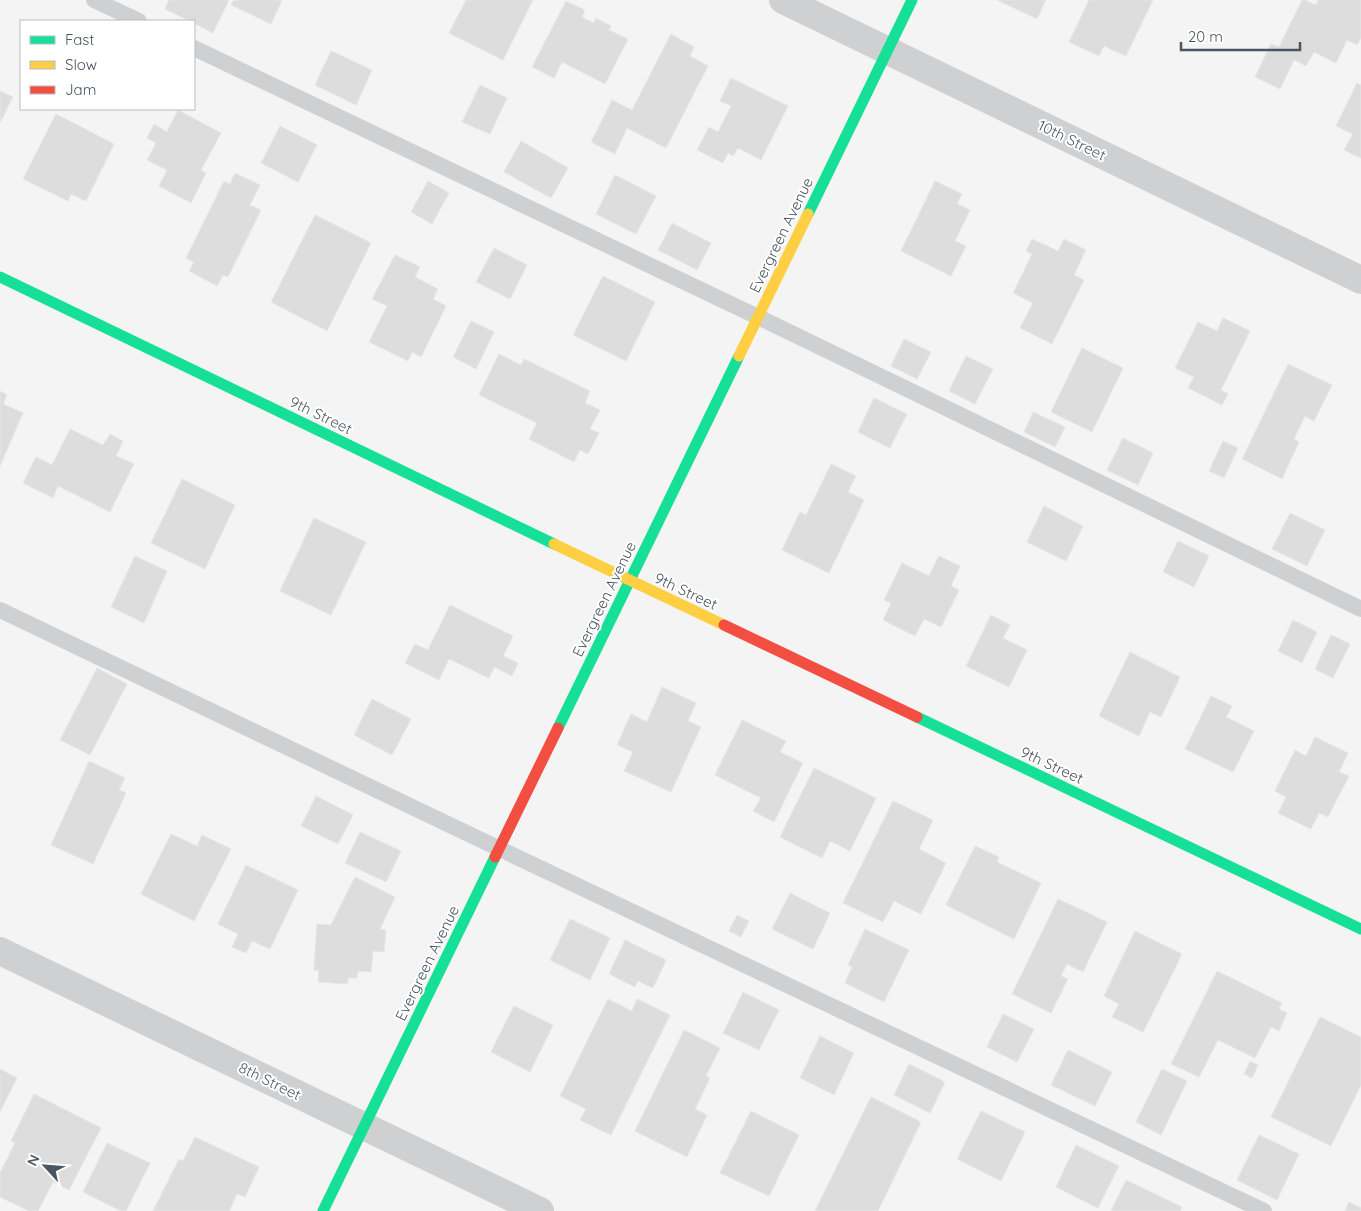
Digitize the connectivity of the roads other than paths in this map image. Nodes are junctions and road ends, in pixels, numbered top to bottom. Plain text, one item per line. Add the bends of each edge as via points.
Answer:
1 (94, 0) edge
2 (783, 0) edge
3 (912, 0) edge
4 (137, 20) edge
5 (195, 48) edge
6 (888, 51) junction
7 (0, 277) edge
8 (1361, 280) edge
9 (758, 317) junction
10 (630, 580) junction
11 (1361, 609) edge
12 (0, 610) edge
13 (500, 849) junction
14 (1361, 929) edge
15 (0, 951) edge
16 (364, 1127) junction
17 (323, 1211) edge
18 (540, 1211) edge
19 (1264, 1211) edge

1 - 4 lane
2 - 6 street, 10th Street
3 - 6 street, Evergreen Avenue
5 - 9 lane
6 - 8 street, 10th Street
6 - 9 street, Evergreen Avenue
7 - 10 street, 9th Street
9 - 10 street, Evergreen Avenue
9 - 11 lane
10 - 13 street, Evergreen Avenue
10 - 14 street, 9th Street
12 - 13 lane
13 - 16 street, Evergreen Avenue
13 - 19 lane
15 - 16 street, 8th Street
16 - 17 street, Evergreen Avenue
16 - 18 street, 8th Street

